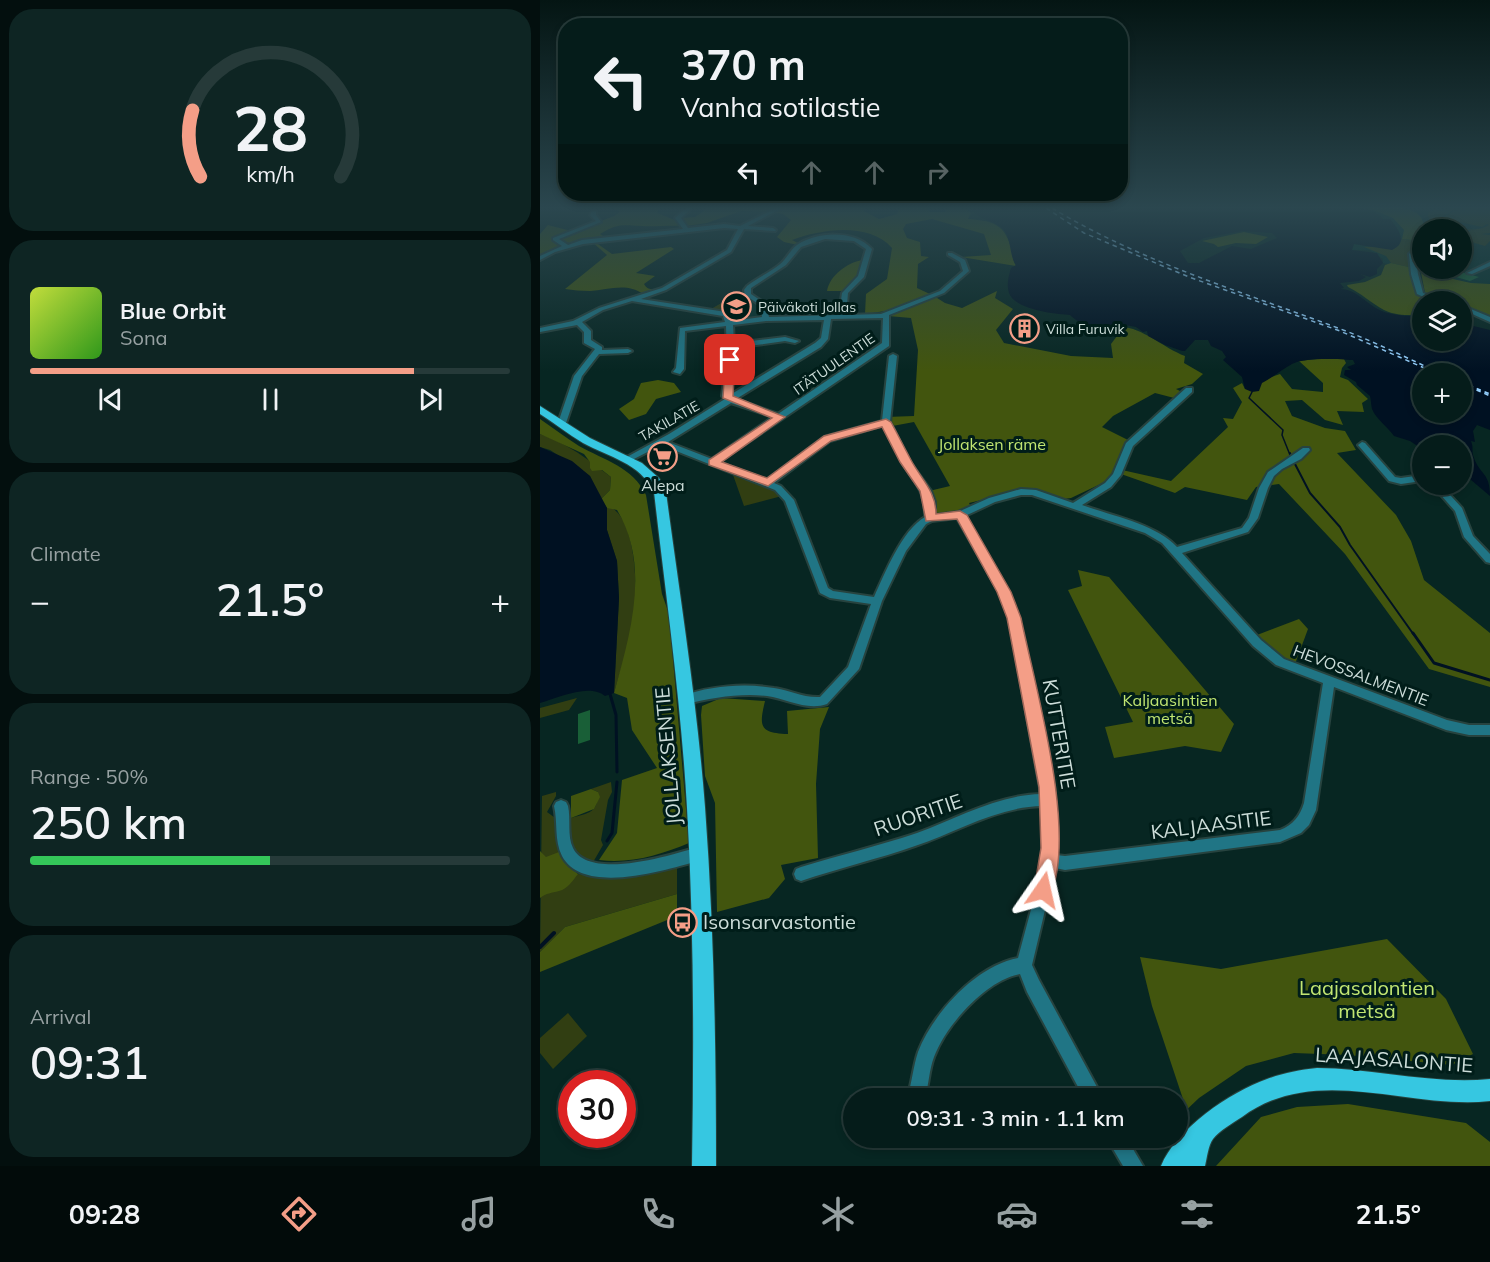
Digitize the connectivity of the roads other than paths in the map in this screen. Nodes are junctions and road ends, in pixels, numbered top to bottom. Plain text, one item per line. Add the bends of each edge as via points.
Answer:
1 (710, 262) edge
2 (786, 262) edge
3 (866, 262) edge
4 (963, 262) edge
5 (1490, 264) edge
6 (1472, 272) edge
7 (631, 298) junction
8 (1472, 312) edge
9 (886, 315) junction
10 (842, 317) junction
11 (828, 318) junction
12 (766, 319) junction
13 (1490, 320) edge
14 (578, 322) junction
15 (729, 323) junction
16 (540, 330) edge
17 (795, 341) dead end
18 (730, 346) junction
19 (628, 351) dead end
20 (597, 352) junction
21 (892, 356) dead end
22 (677, 372) dead end
23 (1189, 390) dead end
24 (730, 400) junction
25 (540, 409) edge
26 (780, 417) junction
27 (886, 422) junction
28 (562, 423) junction
29 (662, 442) junction
30 (1362, 445) dead end
31 (1306, 450) dead end
32 (629, 458) junction
33 (713, 462) junction
34 (1412, 479) edge
35 (768, 483) junction
36 (1446, 495) edge
37 (1076, 505) junction
38 (960, 515) junction
39 (930, 518) junction
40 (1177, 551) junction
41 (1490, 560) edge
42 (878, 601) junction
43 (1329, 682) junction
44 (686, 699) junction
45 (1490, 730) edge
46 (1048, 800) junction
47 (561, 806) dead end
48 (698, 854) junction
49 (1049, 860) junction
50 (801, 874) dead end
51 (1024, 965) junction
52 (918, 1088) edge
53 (1089, 1088) edge
54 (1490, 1090) edge
55 (1202, 1134) junction
56 (1122, 1148) edge
57 (704, 1166) edge
58 (1134, 1166) edge
59 (1173, 1166) edge
60 (1193, 1166) edge

1 - 7 street via 664,289
2 - 12 street via 747,290 748,295 763,304
3 - 10 street via 859,280 845,293
4 - 9 street via 966,271 942,292
5 - 6 street
7 - 14 street
7 - 15 street via 722,312 728,315
8 - 13 street
9 - 10 street
9 - 26 street, ITÄTUULENTIE via 886,344
10 - 11 street
11 - 12 street
11 - 24 street, TAKILATIE via 821,343
12 - 15 street
14 - 16 street
14 - 20 street via 588,331 587,341 598,348
15 - 18 street
15 - 22 street via 682,329
17 - 18 street
18 - 24 street via 726,394
19 - 20 street
20 - 28 street via 578,376
21 - 27 street
23 - 37 street via 1129,445 1108,485
24 - 26 street
24 - 29 street, TAKILATIE
25 - 28 main road, JOLLAKSENTIE
26 - 33 street, ITÄTUULENTIE
27 - 35 street via 827,439
27 - 39 street via 926,491
28 - 32 main road, JOLLAKSENTIE via 586,441
29 - 32 street, TAKILATIE
29 - 33 street
30 - 34 street via 1392,479
31 - 40 street via 1269,476 1253,522 1245,530
32 - 44 main road, JOLLAKSENTIE via 652,478 660,492
33 - 35 street
35 - 42 street via 789,500 824,590
36 - 41 street via 1460,510 1469,537
37 - 38 street, HEVOSSALMENTIE via 1027,492 984,503
37 - 40 street, HEVOSSALMENTIE via 1148,531
38 - 39 street, HEVOSSALMENTIE
38 - 46 street, KUTTERITIE via 1004,592 1014,618
39 - 42 street via 906,542
40 - 43 street, HEVOSSALMENTIE via 1262,649 1287,665
42 - 44 street via 852,669 823,701 805,702 783,694 755,691 718,692
43 - 45 street, HEVOSSALMENTIE via 1446,725
43 - 49 street, KALJAASITIE via 1311,804 1305,821 1294,831 1280,836 1065,863
44 - 48 main road, JOLLAKSENTIE
46 - 49 street, KUTTERITIE
46 - 50 street, RUORITIE via 1003,804 916,839
47 - 48 street via 566,847 572,859 583,867 621,871
48 - 57 main road, JOLLAKSENTIE via 705,1029
49 - 51 street, KUTTERITIE
51 - 52 street via 999,970 964,1000 927,1052
51 - 53 street
54 - 55 main road, LAAJASALONTIE via 1446,1090 1319,1078 1292,1082 1272,1087 1239,1104
55 - 59 main road, LAAJASALONTIE via 1186,1145
55 - 60 main road
56 - 58 street

